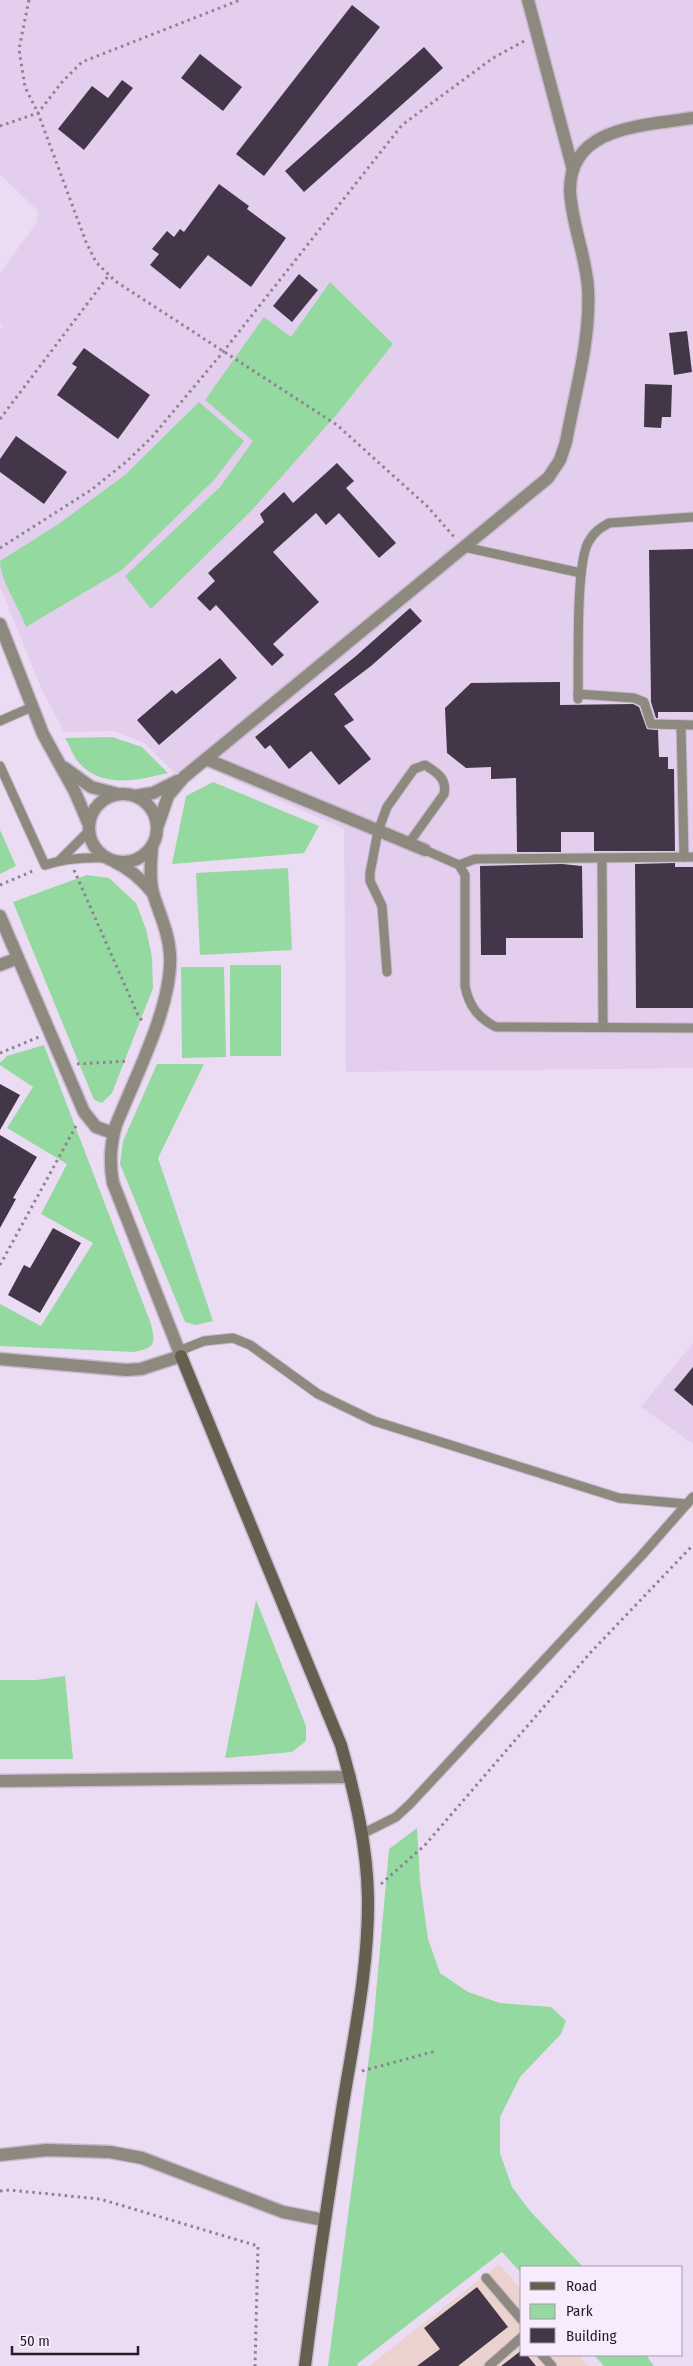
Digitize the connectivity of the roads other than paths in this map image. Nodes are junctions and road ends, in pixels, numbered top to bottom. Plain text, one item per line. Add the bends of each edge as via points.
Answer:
1 (528, 0) edge
2 (693, 118) edge
3 (573, 170) junction
4 (693, 517) edge
5 (464, 547) junction
6 (581, 573) junction
7 (0, 624) edge
8 (32, 707) junction
9 (0, 721) edge
10 (681, 725) junction
11 (693, 725) edge
12 (206, 759) junction
13 (57, 762) junction
14 (0, 766) edge
15 (184, 777) junction
16 (118, 794) junction
17 (135, 796) junction
18 (158, 825) junction
19 (89, 828) junction
20 (378, 831) junction
21 (409, 843) junction
22 (152, 847) junction
23 (425, 850) joint
24 (688, 857) edge
25 (602, 858) junction
26 (65, 859) junction
27 (110, 859) junction
28 (459, 865) junction
29 (153, 893) junction
30 (0, 916) edge
31 (18, 958) junction
32 (0, 965) edge
33 (387, 972) dead end
34 (603, 1026) junction
35 (693, 1028) edge
36 (113, 1133) junction
37 (180, 1354) junction
38 (0, 1359) edge
39 (690, 1500) edge
40 (350, 1777) junction
41 (0, 1781) edge
42 (362, 1834) junction
43 (0, 2155) edge
44 (324, 2220) junction
45 (486, 2278) dead end
46 (520, 2318) edge
47 (520, 2339) edge
48 (543, 2356) edge
49 (305, 2366) edge
50 (489, 2366) edge
51 (552, 2366) edge

1 - 3 street
2 - 3 street via 614,132 592,142 578,156
3 - 5 street via 570,191 588,287 587,324 566,442 560,460 548,478
4 - 6 lane via 609,523 598,529 588,542
5 - 6 lane
5 - 12 street
6 - 10 lane via 578,697 634,698 644,702 651,724
7 - 8 street
8 - 9 lane
8 - 13 street
10 - 11 lane
10 - 24 lane
12 - 15 street
12 - 20 street
13 - 16 street via 91,787
13 - 19 street via 75,792
14 - 26 lane via 45,865
15 - 17 street via 153,793
15 - 18 street via 168,796
16 - 17 street
16 - 19 street via 98,804
17 - 18 street via 151,807
18 - 22 street
19 - 26 lane
19 - 27 street via 94,847
20 - 21 street
20 - 21 lane via 387,807 414,768 425,766 438,773 444,782 444,794
20 - 33 lane via 370,881 382,906
21 - 23 street
22 - 27 street via 134,860
22 - 29 street
23 - 28 lane
24 - 25 lane
25 - 28 lane via 475,859
25 - 34 lane
26 - 27 lane
27 - 29 street via 128,868
28 - 34 lane via 465,875 465,986 468,1002 475,1011 496,1026
29 - 36 street via 166,932 170,976 152,1034
30 - 31 street
31 - 32 street
31 - 36 street via 84,1112 96,1127
34 - 35 lane
36 - 37 street via 110,1154 113,1183
37 - 38 street via 141,1369 126,1370
37 - 39 lane via 204,1341 233,1338 250,1345 318,1394 374,1421 619,1498
37 - 40 main road via 332,1722
39 - 42 lane via 410,1804 396,1816
40 - 41 street
40 - 42 main road
42 - 44 main road via 368,1896 362,1976
43 - 44 street via 48,2150 110,2152 142,2158 283,2212
44 - 49 main road
45 - 46 lane
47 - 50 lane
48 - 51 lane

